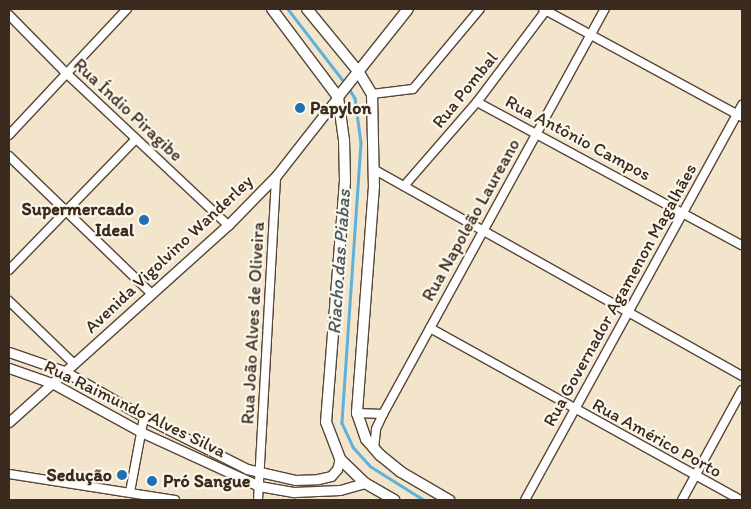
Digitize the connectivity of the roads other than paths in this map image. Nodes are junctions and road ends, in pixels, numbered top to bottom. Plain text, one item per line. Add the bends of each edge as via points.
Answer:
1 (127, 9) edge
2 (272, 9) edge
3 (307, 9) edge
4 (408, 9) edge
5 (480, 9) edge
6 (605, 9) edge
7 (544, 10) edge
8 (9, 15) edge
9 (591, 34) junction
10 (65, 72) junction
11 (356, 74) junction
12 (372, 94) junction
13 (339, 95) junction
14 (477, 102) junction
15 (742, 105) edge
16 (740, 116) edge
17 (536, 133) junction
18 (9, 135) edge
19 (136, 138) junction
20 (9, 156) edge
21 (375, 170) junction
22 (276, 176) junction
23 (404, 186) junction
24 (66, 212) junction
25 (683, 212) junction
26 (228, 225) junction
27 (482, 230) junction
28 (742, 245) edge
29 (9, 270) edge
30 (151, 293) junction
31 (9, 301) edge
32 (629, 312) junction
33 (430, 328) junction
34 (9, 352) edge
35 (73, 364) junction
36 (9, 368) edge
37 (64, 371) junction
38 (742, 376) edge
39 (52, 383) junction
40 (742, 390) edge
41 (574, 409) junction
42 (357, 414) junction
43 (383, 414) junction
44 (144, 417) junction
45 (9, 422) edge
46 (141, 432) junction
47 (374, 449) junction
48 (340, 459) junction
49 (260, 473) junction
50 (9, 474) edge
51 (694, 476) junction
52 (364, 483) junction
53 (259, 486) junction
54 (130, 492) junction
55 (175, 500) edge
56 (258, 500) edge
57 (395, 500) edge
58 (449, 500) edge
59 (525, 500) edge
60 (682, 500) edge
61 (740, 500) edge

1 - 10 street
2 - 13 main road
3 - 11 main road
4 - 11 main road
5 - 12 street via 413,89
6 - 9 street, Rua Napoleão Laureano
7 - 9 street
7 - 14 street, Rua Pombal
8 - 10 street, Rua Índio Piragibe
9 - 16 street
9 - 17 street, Rua Napoleão Laureano
10 - 18 street
10 - 19 street, Rua Índio Piragibe
11 - 12 main road
11 - 13 main road
12 - 21 main road
13 - 22 street, Avenida Vigolvino Wanderley
13 - 48 main road via 345,181 326,422
14 - 17 street, Rua Antônio Campos
14 - 23 street, Rua Pombal
15 - 16 street, Rua Governador Agamenon Magalhães
16 - 25 street, Rua Governador Agamenon Magalhães
17 - 25 street, Rua Antônio Campos
17 - 27 street, Rua Napoleão Laureano
19 - 24 street
19 - 26 street, Rua Índio Piragibe
20 - 24 street
21 - 23 street
21 - 42 main road
22 - 26 street, Avenida Vigolvino Wanderley
22 - 49 street, Rua João Alves de Oliveira
23 - 27 street
24 - 29 street
24 - 30 street
25 - 28 street, Rua Antônio Campos
25 - 32 street, Rua Governador Agamenon Magalhães
26 - 30 street, Avenida Vigolvino Wanderley
27 - 32 street
27 - 33 street, Rua Napoleão Laureano
30 - 35 street, Avenida Vigolvino Wanderley
31 - 35 street
32 - 38 street
32 - 41 street, Rua Governador Agamenon Magalhães
33 - 41 street, Rua Américo Porto
33 - 43 street, Rua Napoleão Laureano
34 - 37 street, Rua Raimundo Alves Silva
35 - 37 street, Avenida Vigolvino Wanderley
36 - 39 street, Rua Raimundo Alves Silva
37 - 39 street, Avenida Vigolvino Wanderley
37 - 44 street, Rua Raimundo Alves Silva
39 - 45 street, Avenida Vigolvino Wanderley
39 - 46 street, Rua Raimundo Alves Silva
40 - 51 street
41 - 51 street, Rua Américo Porto
41 - 59 street, Rua Governador Agamenon Magalhães
42 - 43 street
42 - 47 main road via 366,439
43 - 47 street, Rua Napoleão Laureano via 376,429
44 - 46 street
44 - 49 street, Rua Raimundo Alves Silva
46 - 53 street, Rua Raimundo Alves Silva
46 - 54 street
47 - 58 main road via 401,472
48 - 49 street, Rua Raimundo Alves Silva via 331,476 318,479 296,480
48 - 52 main road
49 - 53 street, Rua João Alves de Oliveira
50 - 54 street
51 - 60 street
51 - 61 street, Rua Américo Porto
52 - 53 street, Rua Raimundo Alves Silva via 340,490 294,492
52 - 57 main road
53 - 56 street, Rua João Alves de Oliveira
54 - 55 street

